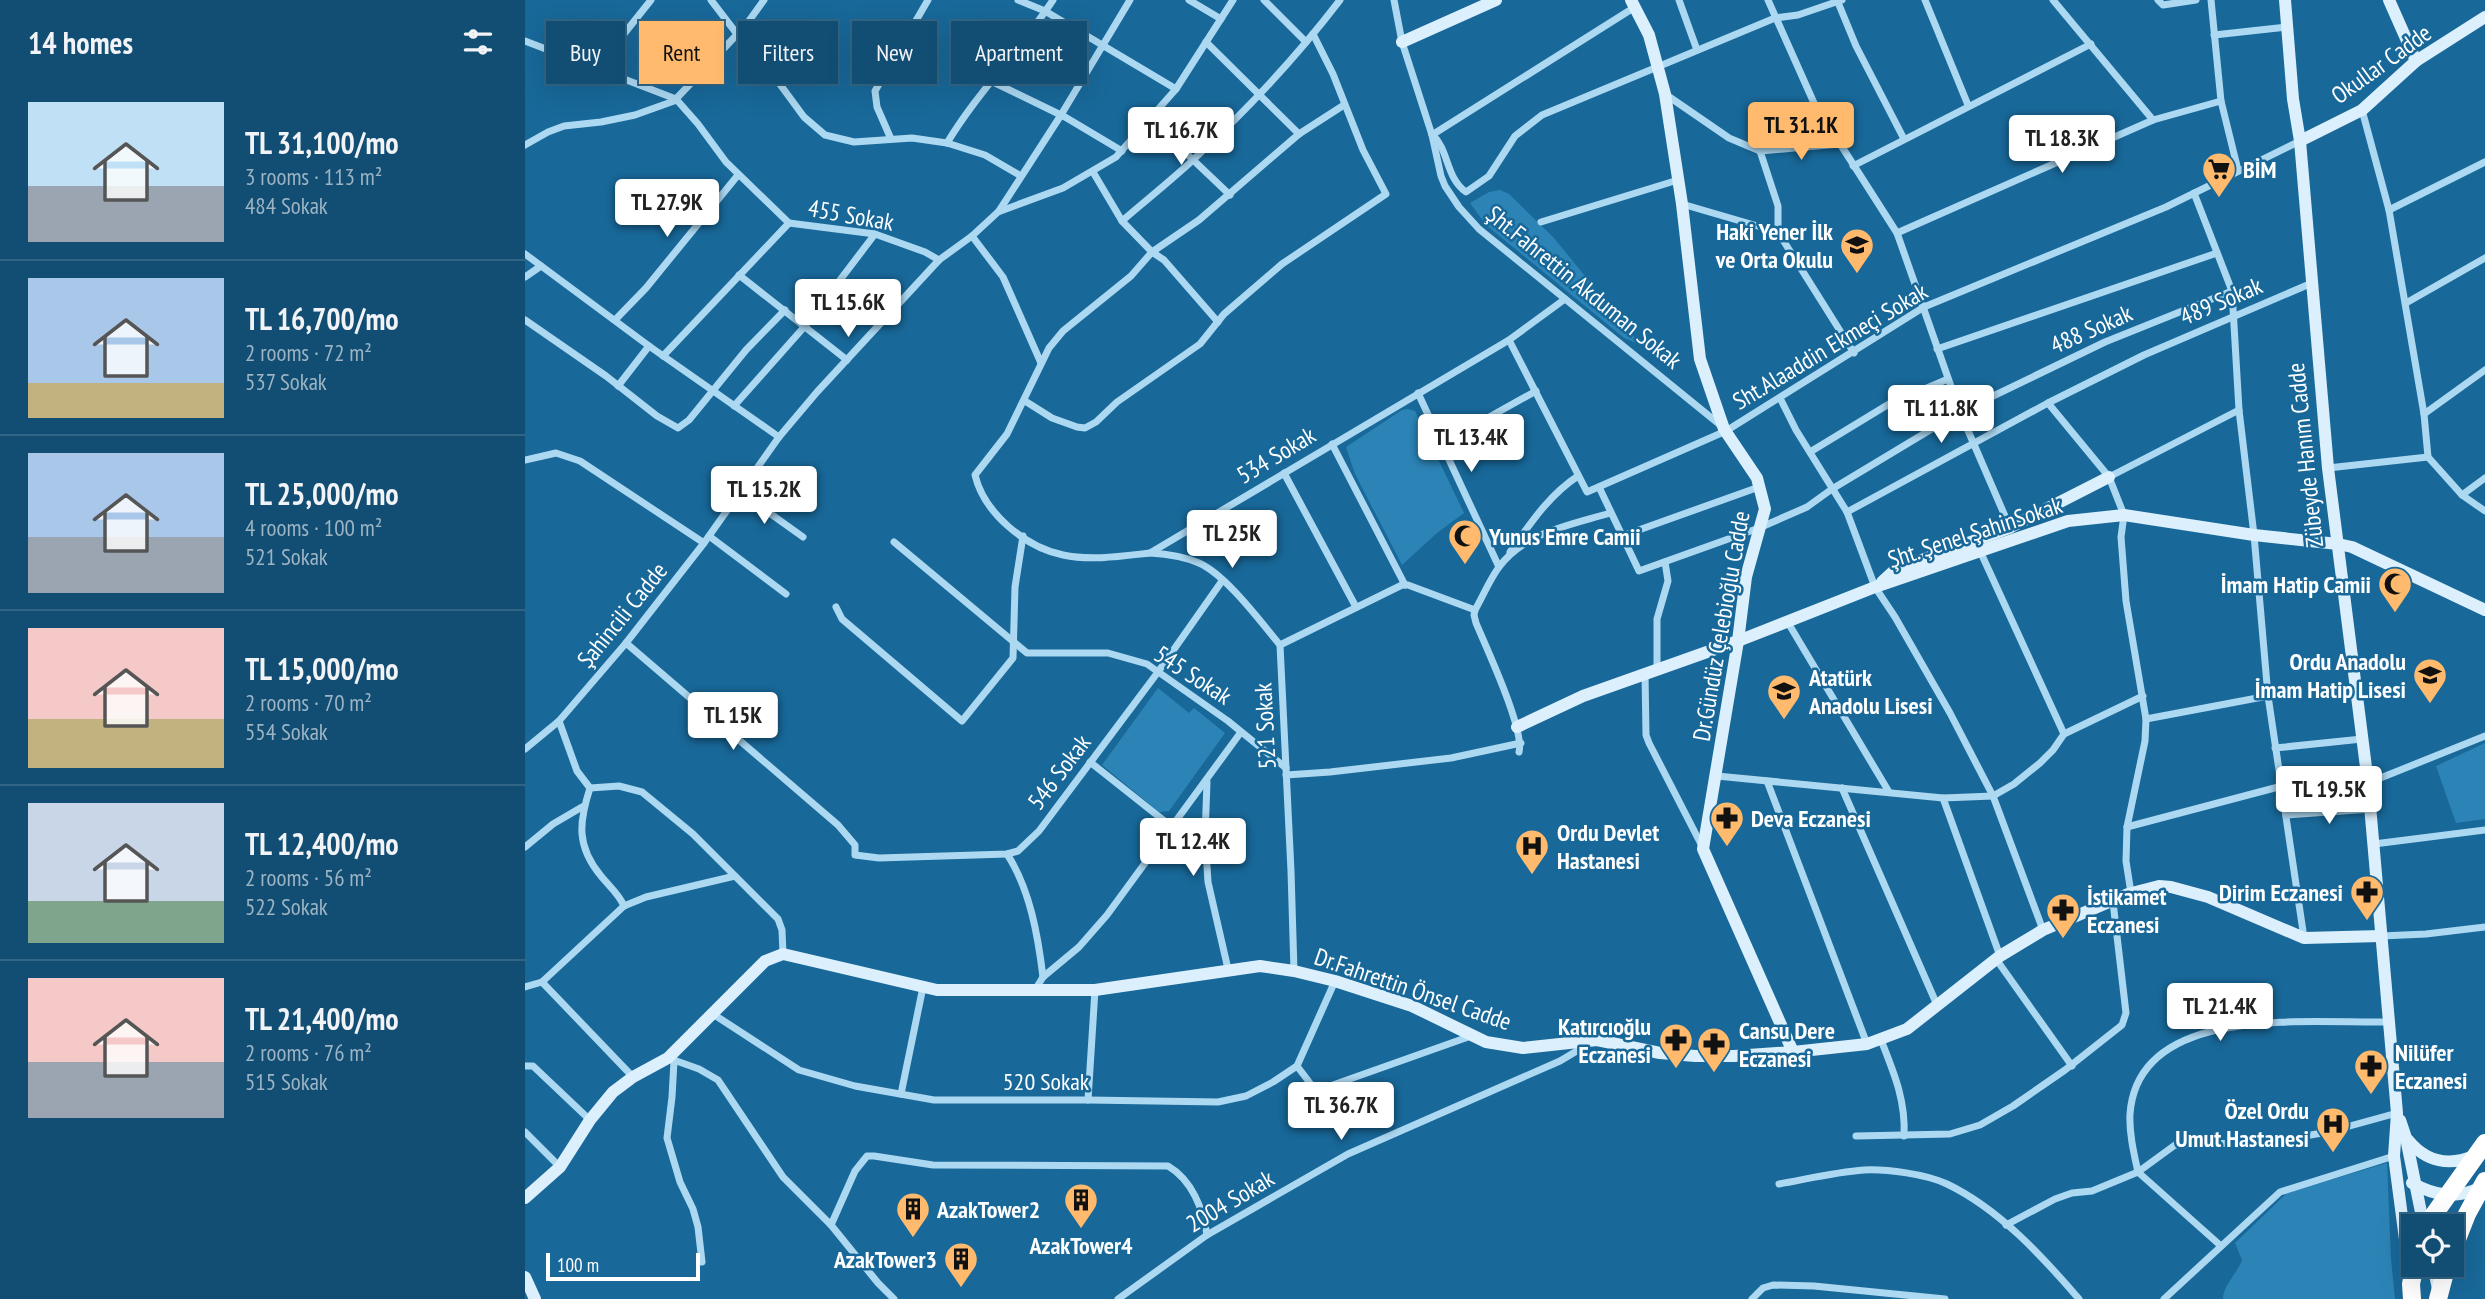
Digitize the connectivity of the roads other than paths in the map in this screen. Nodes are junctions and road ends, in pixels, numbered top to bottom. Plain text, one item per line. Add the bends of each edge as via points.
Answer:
1 (651, 0) edge
2 (711, 0) edge
3 (764, 0) edge
4 (928, 0) edge
5 (1018, 0) edge
6 (1053, 0) edge
7 (1130, 0) edge
8 (1189, 0) edge
9 (1233, 0) edge
10 (1264, 0) edge
11 (1340, 0) edge
12 (1394, 0) edge
13 (1679, 0) edge
14 (1768, 0) edge
15 (1926, 0) edge
16 (2053, 0) edge
17 (2158, 0) edge
18 (2196, 0) edge
19 (2211, 0) edge
20 (2285, 0) edge
21 (2389, 0) edge
22 (1839, 1) edge
23 (1487, 2) edge
24 (1633, 3) edge
25 (1045, 11) junction
26 (2485, 17) edge
27 (1775, 18) junction
28 (1221, 19) junction
29 (1038, 21) edge
30 (2287, 27) junction
31 (1316, 31) junction
32 (625, 33) edge
33 (737, 34) junction
34 (2214, 35) junction
35 (525, 41) edge
36 (1402, 41) junction
37 (1206, 42) junction
38 (1306, 42) junction
39 (2091, 44) junction
40 (1104, 45) junction
41 (546, 49) edge
42 (1697, 50) junction
43 (2416, 61) junction
44 (1658, 65) junction
45 (625, 80) edge
46 (988, 84) edge
47 (997, 84) edge
48 (1176, 89) junction
49 (1259, 93) junction
50 (1665, 94) junction
51 (676, 99) junction
52 (2221, 101) junction
53 (1344, 105) junction
54 (1968, 105) junction
55 (2362, 110) junction
56 (1061, 115) junction
57 (1150, 119) junction
58 (2153, 120) junction
59 (1826, 122) junction
60 (1299, 134) junction
61 (1432, 135) junction
62 (891, 139) junction
63 (1904, 139) junction
64 (2300, 141) junction
65 (947, 143) junction
66 (1839, 144) junction
67 (525, 145) edge
68 (1122, 151) junction
69 (1760, 151) junction
70 (1193, 160) junction
71 (2485, 162) edge
72 (1853, 166) junction
73 (2238, 170) junction
74 (1093, 172) junction
75 (738, 174) junction
76 (1021, 176) junction
77 (1678, 180) junction
78 (2194, 193) junction
79 (1230, 195) junction
80 (1682, 204) junction
81 (2389, 210) junction
82 (998, 212) junction
83 (1122, 221) junction
84 (1541, 222) dead end
85 (789, 223) junction
86 (1778, 232) junction
87 (1897, 233) junction
88 (875, 234) junction
89 (972, 236) junction
90 (1152, 252) junction
91 (2217, 253) junction
92 (525, 254) edge
93 (2485, 258) edge
94 (939, 260) junction
95 (541, 266) junction
96 (739, 275) junction
97 (525, 277) edge
98 (2312, 283) junction
99 (2232, 291) junction
100 (1565, 299) junction
101 (2406, 303) junction
102 (1924, 307) junction
103 (785, 310) junction
104 (2234, 316) junction
105 (525, 320) edge
106 (615, 320) junction
107 (1218, 321) junction
108 (805, 326) junction
109 (1509, 340) junction
110 (649, 346) junction
111 (1937, 349) junction
112 (1854, 353) junction
113 (663, 356) junction
114 (847, 360) junction
115 (1041, 363) junction
116 (2485, 370) edge
117 (1948, 379) junction
118 (618, 386) junction
119 (712, 391) junction
120 (1536, 391) junction
121 (1418, 393) junction
122 (1780, 398) junction
123 (1025, 401) junction
124 (2049, 403) junction
125 (734, 406) junction
126 (2238, 410) junction
127 (1960, 412) junction
128 (2424, 414) junction
129 (1725, 430) junction
130 (779, 437) junction
131 (1332, 444) junction
132 (1441, 444) junction
133 (1973, 444) junction
134 (1810, 452) junction
135 (2428, 457) junction
136 (525, 460) edge
137 (2328, 468) junction
138 (1285, 474) junction
139 (1578, 475) junction
140 (2109, 477) junction
141 (2485, 478) edge
142 (1599, 487) junction
143 (1759, 487) junction
144 (1832, 489) junction
145 (740, 492) junction
146 (2462, 495) junction
147 (2485, 511) edge
148 (1847, 512) junction
149 (1610, 513) junction
150 (2125, 515) junction
151 (1759, 528) junction
152 (2010, 528) junction
153 (2254, 535) junction
154 (1023, 536) junction
155 (1622, 536) junction
156 (803, 537) dead end
157 (706, 539) junction
158 (2016, 540) junction
159 (894, 542) dead end
160 (2338, 544) junction
161 (1980, 551) junction
162 (1150, 553) junction
163 (1665, 562) junction
164 (1499, 567) junction
165 (1223, 581) junction
166 (1405, 585) junction
167 (1875, 587) junction
168 (786, 594) dead end
169 (835, 607) dead end
170 (1356, 607) junction
171 (1475, 610) junction
172 (2485, 610) edge
173 (1787, 621) junction
174 (1738, 640) junction
175 (627, 643) junction
176 (1014, 643) junction
177 (1280, 645) junction
178 (1651, 671) junction
179 (1158, 672) junction
180 (2143, 696) junction
181 (2268, 696) junction
182 (2146, 719) junction
183 (559, 721) junction
184 (1517, 727) junction
185 (1241, 732) junction
186 (2064, 734) junction
187 (2485, 736) edge
188 (2362, 739) junction
189 (525, 748) edge
190 (2275, 748) junction
191 (1090, 762) junction
192 (1286, 771) junction
193 (1717, 776) junction
194 (1207, 781) junction
195 (1767, 781) junction
196 (2368, 783) junction
197 (2282, 786) junction
198 (590, 788) junction
199 (1842, 788) junction
200 (1889, 792) junction
201 (1993, 796) junction
202 (1943, 797) junction
203 (582, 807) junction
204 (2371, 809) junction
205 (2286, 815) junction
206 (1172, 827) junction
207 (2127, 827) junction
208 (2485, 830) edge
209 (2374, 844) junction
210 (525, 847) edge
211 (1703, 849) junction
212 (1007, 853) junction
213 (736, 876) junction
214 (2131, 893) junction
215 (2113, 902) junction
216 (624, 906) junction
217 (2485, 927) edge
218 (2043, 930) junction
219 (2381, 936) junction
220 (2304, 938) junction
221 (783, 954) junction
222 (1998, 957) junction
223 (1228, 969) junction
224 (1294, 971) junction
225 (1043, 977) junction
226 (1335, 981) junction
227 (541, 982) junction
228 (525, 987) edge
229 (923, 987) junction
230 (1095, 990) junction
231 (1034, 992) junction
232 (1937, 1005) junction
233 (713, 1014) junction
234 (2388, 1022) junction
235 (1471, 1036) junction
236 (1597, 1040) junction
237 (1881, 1040) junction
238 (1867, 1044) junction
239 (1793, 1052) junction
240 (671, 1059) junction
241 (525, 1066) edge
242 (1297, 1066) junction
243 (2072, 1066) junction
244 (633, 1077) junction
245 (901, 1094) junction
246 (1088, 1100) junction
247 (2397, 1113) junction
248 (590, 1120) junction
249 (525, 1132) edge
250 (1856, 1136) dead end
251 (1904, 1136) junction
252 (2406, 1138) junction
253 (2480, 1149) edge
254 (2395, 1163) junction
255 (559, 1167) junction
256 (2138, 1172) junction
257 (1779, 1184) dead end
258 (2416, 1185) junction
259 (2483, 1185) edge
260 (2447, 1195) junction
261 (525, 1198) edge
262 (2424, 1214) edge
263 (2434, 1214) edge
264 (2464, 1224) edge
265 (831, 1225) junction
266 (2005, 1225) junction
267 (1207, 1235) junction
268 (2221, 1246) junction
269 (702, 1262) dead end
270 (525, 1277) edge
271 (2435, 1277) edge
272 (2444, 1277) edge
273 (2411, 1292) edge
274 (2439, 1296) edge
275 (535, 1299) edge
276 (894, 1299) edge
277 (1118, 1299) edge
278 (1752, 1299) edge
279 (1945, 1299) edge
280 (2079, 1299) edge
281 (2164, 1299) edge

1 - 32 street
2 - 33 street
3 - 33 street
4 - 62 street via 875,91
5 - 25 street
6 - 25 street
7 - 40 street
8 - 28 street
9 - 28 street, Şahincili Cadde
10 - 38 street
11 - 31 street
12 - 36 street, Şht.Fahrettin Akduman Sokak
13 - 42 street
14 - 27 street
15 - 54 street
16 - 39 street
17 - 18 street via 2163,5
19 - 34 street
20 - 30 street, Zübeyde Hanım Cadde
21 - 43 street
22 - 27 street
22 - 63 street via 1856,46
23 - 36 street
24 - 44 street, Dr.Gündüz Çelebioğlu Cadde
24 - 61 street
25 - 29 street
25 - 40 street
26 - 43 street, Okullar Cadde
27 - 42 street
27 - 59 street
28 - 37 street, Şahincili Cadde
30 - 34 street
30 - 64 street, Zübeyde Hanım Cadde
31 - 38 street
31 - 53 street
33 - 51 street
33 - 62 street via 804,117 825,135 854,142
34 - 52 street
35 - 41 street, 455 Sokak
36 - 61 street, Şht.Fahrettin Akduman Sokak
37 - 48 street, Şahincili Cadde
37 - 49 street
38 - 49 street
39 - 54 street
39 - 58 street
40 - 48 street
40 - 56 street
42 - 44 street
43 - 55 street, Okullar Cadde
44 - 50 street, Dr.Gündüz Çelebioğlu Cadde
44 - 61 street via 1542,115 1515,136 1489,176 1466,192 1457,184
45 - 51 street, 455 Sokak
46 - 65 street
47 - 56 street
48 - 57 street, Şahincili Cadde
49 - 60 street
49 - 70 street
50 - 69 street via 1729,138
50 - 77 street, Dr.Gündüz Çelebioğlu Cadde
51 - 67 street via 635,115 564,126
51 - 75 street, 455 Sokak
52 - 58 street
52 - 73 street
53 - 60 street
53 - 107 street via 1386,194 1282,264
54 - 63 street
55 - 64 street, Okullar Cadde
55 - 81 street
56 - 68 street
56 - 76 street
57 - 68 street, Şahincili Cadde
57 - 70 street
58 - 87 street
59 - 66 street
59 - 69 street
60 - 79 street
61 - 100 street, Şht.Fahrettin Akduman Sokak via 1444,186 1459,207 1479,229
62 - 65 street
63 - 72 street
64 - 73 street, Sht.Alaaddin Ekmeçi Sokak
64 - 98 street, Zübeyde Hanım Cadde
65 - 76 street via 985,155
66 - 69 street
66 - 72 street
68 - 74 street, Şahincili Cadde
69 - 86 street via 1778,206
70 - 79 street
70 - 83 street
71 - 81 street
72 - 87 street
73 - 78 street, Sht.Alaaddin Ekmeçi Sokak
74 - 82 street, Şahincili Cadde
74 - 83 street
75 - 85 street, 455 Sokak
75 - 106 street
76 - 82 street
77 - 80 street, Dr.Gündüz Çelebioğlu Cadde
77 - 84 street
78 - 91 street
78 - 102 street, Sht.Alaaddin Ekmeçi Sokak
79 - 90 street
80 - 86 street
80 - 129 street, Dr.Gündüz Çelebioğlu Cadde via 1700,359
81 - 101 street
82 - 89 street, Şahincili Cadde
83 - 90 street
85 - 88 street, 455 Sokak
85 - 96 street
86 - 112 street
87 - 102 street
88 - 94 street, 455 Sokak
88 - 108 street
89 - 94 street, Şahincili Cadde
89 - 115 street via 1003,277
90 - 107 street
90 - 115 street via 1131,276 1063,331
91 - 99 street
91 - 111 street
92 - 95 street
93 - 101 street
94 - 114 street, Şahincili Cadde
95 - 97 street
95 - 106 street
96 - 103 street
96 - 113 street
98 - 104 street, 489 Sokak
98 - 137 street, Zübeyde Hanım Cadde
99 - 104 street
99 - 127 street, 488 Sokak via 2105,342
100 - 109 street, 534 Sokak
100 - 129 street, Şht.Fahrettin Akduman Sokak
101 - 128 street
102 - 111 street
102 - 112 street, Sht.Alaaddin Ekmeçi Sokak
103 - 108 street
103 - 119 street
104 - 124 street, 489 Sokak
104 - 126 street
105 - 118 street
106 - 110 street
107 - 123 street via 1200,344 1089,426 1052,418
108 - 114 street
108 - 125 street
109 - 120 street
109 - 121 street, 534 Sokak
110 - 113 street
110 - 118 street
111 - 117 street
112 - 122 street, Sht.Alaaddin Ekmeçi Sokak
113 - 119 street
114 - 130 street, Şahincili Cadde
115 - 123 street
116 - 128 street
117 - 127 street
117 - 134 street via 1889,404
118 - 119 street via 672,426 681,427
119 - 125 street
120 - 132 street
120 - 139 street
121 - 131 street, 534 Sokak
121 - 132 street
122 - 129 street, Sht.Alaaddin Ekmeçi Sokak
122 - 134 street
123 - 154 street, 534 Sokak via 1007,434 975,475 986,502
124 - 133 street, 489 Sokak
124 - 140 street
125 - 130 street
126 - 140 street
126 - 153 street
127 - 133 street
127 - 144 street, 488 Sokak
128 - 135 street
129 - 142 street, Sht.Alaaddin Ekmeçi Sokak
129 - 143 street, Dr.Gündüz Çelebioğlu Cadde
130 - 145 street, Şahincili Cadde
131 - 138 street, 534 Sokak
131 - 166 street
132 - 164 street
133 - 148 street, 489 Sokak
133 - 152 street
134 - 144 street
135 - 137 street
135 - 146 street
136 - 157 street via 556,453 580,461
137 - 160 street, Zübeyde Hanım Cadde
138 - 162 street, 534 Sokak
138 - 170 street
139 - 142 street, Sht.Alaaddin Ekmeçi Sokak via 1587,492
139 - 164 street via 1539,512
140 - 150 street
140 - 152 street, Şht. Şenel ŞahinSokak
141 - 146 street
142 - 149 street, 488 Sokak
143 - 151 street, Dr.Gündüz Çelebioğlu Cadde via 1765,509
143 - 155 street
144 - 148 street
144 - 151 street, 488 Sokak via 1807,507
145 - 156 street
145 - 157 street, Şahincili Cadde
146 - 147 street
148 - 167 street
149 - 155 street, 488 Sokak
149 - 164 street via 1524,543
150 - 153 street, Şht. Şenel ŞahinSokak
150 - 158 street, Şht. Şenel ŞahinSokak via 2068,521
150 - 180 street via 2121,537 2126,601
151 - 163 street, 488 Sokak
151 - 174 street, Dr.Gündüz Çelebioğlu Cadde via 1746,577
152 - 158 street
152 - 167 street, Şht. Şenel ŞahinSokak via 1895,570
153 - 160 street, Şht. Şenel ŞahinSokak
153 - 181 street
154 - 162 street, 534 Sokak via 1064,555
154 - 176 street via 1015,587
155 - 163 street, 488 Sokak via 1639,571
157 - 168 street
157 - 175 street, Şahincili Cadde
158 - 161 street, Şht. Şenel ŞahinSokak
159 - 176 street, 545 Sokak
160 - 172 street, Şht. Şenel ŞahinSokak
160 - 188 street, Zübeyde Hanım Cadde
161 - 167 street, Şht. Şenel ŞahinSokak
161 - 186 street
162 - 165 street via 1201,564
163 - 178 street via 1668,581 1657,619
164 - 171 street
165 - 177 street
165 - 179 street, 546 Sokak
166 - 170 street
166 - 171 street
167 - 173 street, Şht. Şenel ŞahinSokak
167 - 201 street
169 - 176 street via 842,619 963,722 1013,659
170 - 177 street
171 - 184 street
173 - 174 street, Şht. Şenel ŞahinSokak
173 - 200 street
174 - 178 street, Şht. Şenel ŞahinSokak
174 - 193 street, Dr.Gündüz Çelebioğlu Cadde
175 - 183 street, Şahincili Cadde
175 - 212 street via 838,825 855,845 855,855
176 - 179 street, 545 Sokak via 1027,653 1108,653 1147,664
177 - 192 street, 521 Sokak
178 - 184 street, Şht. Şenel ŞahinSokak
178 - 211 street via 1649,743
179 - 185 street, 545 Sokak
179 - 191 street, 546 Sokak
180 - 182 street
180 - 186 street
181 - 182 street
181 - 190 street
182 - 207 street
183 - 189 street, Şahincili Cadde
183 - 198 street via 577,771
184 - 192 street via 1522,748 1330,772
185 - 192 street, 545 Sokak
185 - 194 street
186 - 201 street via 2040,763
187 - 196 street
188 - 190 street
188 - 196 street, Zübeyde Hanım Cadde
190 - 197 street
191 - 206 street
191 - 212 street, 546 Sokak via 1031,840
192 - 224 street, 521 Sokak
193 - 195 street
193 - 211 street, Dr.Gündüz Çelebioğlu Cadde
194 - 206 street
194 - 223 street via 1207,882
195 - 199 street
195 - 238 street
196 - 204 street, Zübeyde Hanım Cadde
197 - 205 street
197 - 207 street
198 - 203 street
198 - 213 street via 619,786 642,792
199 - 200 street
199 - 232 street
200 - 202 street
201 - 202 street
201 - 218 street
202 - 222 street
203 - 210 street
203 - 216 street via 581,834 587,858
204 - 205 street
204 - 209 street, Zübeyde Hanım Cadde
205 - 220 street
206 - 225 street via 1107,915 1079,947
207 - 214 street
208 - 209 street
209 - 219 street, Zübeyde Hanım Cadde
211 - 239 street
212 - 225 street via 1025,894
213 - 216 street
213 - 221 street via 778,919
214 - 215 street, Dr.Fahrettin Önsel Cadde
214 - 220 street, Dr.Fahrettin Önsel Cadde via 2159,886 2186,890
215 - 218 street, Dr.Fahrettin Önsel Cadde
215 - 243 street via 2126,1013 2122,1025
216 - 227 street
217 - 219 street
218 - 222 street, Dr.Fahrettin Önsel Cadde
219 - 220 street, Dr.Fahrettin Önsel Cadde
219 - 234 street, Zübeyde Hanım Cadde
221 - 229 street, Dr.Fahrettin Önsel Cadde
221 - 233 street via 765,961
222 - 232 street, Dr.Fahrettin Önsel Cadde
222 - 243 street
223 - 224 street, Dr.Fahrettin Önsel Cadde via 1260,966
223 - 230 street, Dr.Fahrettin Önsel Cadde
224 - 226 street, Dr.Fahrettin Önsel Cadde
225 - 231 street
226 - 235 street, Dr.Fahrettin Önsel Cadde via 1412,1006
226 - 242 street
227 - 228 street
227 - 244 street
229 - 231 street, Dr.Fahrettin Önsel Cadde
229 - 245 street
230 - 231 street, Dr.Fahrettin Önsel Cadde
230 - 246 street
232 - 237 street, Dr.Fahrettin Önsel Cadde via 1907,1029
233 - 240 street
233 - 245 street, 520 Sokak via 799,1070
234 - 247 street, Zübeyde Hanım Cadde
234 - 256 street via 2244,1026 2209,1030 2175,1044 2149,1067 2133,1100 2131,1126
235 - 236 street, Dr.Fahrettin Önsel Cadde via 1523,1048
235 - 242 street via 1317,1091
236 - 239 street, Dr.Fahrettin Önsel Cadde via 1695,1056
236 - 267 street, 2004 Sokak via 1560,1061 1348,1154
237 - 238 street, Dr.Fahrettin Önsel Cadde
237 - 251 street via 1900,1089
238 - 239 street, Dr.Fahrettin Önsel Cadde
240 - 244 street
240 - 265 street via 718,1080 783,1177
240 - 269 street via 667,1138 693,1209
241 - 248 street via 533,1066
242 - 246 street, 520 Sokak via 1232,1101
243 - 251 street via 1980,1125 1950,1134
244 - 248 street via 613,1092
245 - 246 street, 520 Sokak via 934,1100
247 - 252 street, Zübeyde Hanım Cadde
247 - 254 street, Zübeyde Hanım Cadde
247 - 256 street via 2270,1142 2175,1145
248 - 255 street
249 - 255 street
250 - 251 street
252 - 253 street via 2436,1160 2455,1162
252 - 258 street, Zübeyde Hanım Cadde
253 - 260 highway
254 - 258 street
254 - 268 street via 2285,1189
254 - 273 street, Zübeyde Hanım Cadde
255 - 261 street
256 - 266 street via 2092,1191 2055,1199
256 - 268 street
257 - 266 street via 1864,1170 1926,1176 1967,1195
258 - 260 street
258 - 262 street, Zübeyde Hanım Cadde
259 - 260 street via 2461,1195
259 - 264 highway
260 - 263 highway
265 - 267 street via 855,1171 867,1156 874,1156 933,1165 1168,1166 1193,1193
265 - 276 street
266 - 280 street via 2041,1256
267 - 277 street, 2004 Sokak
268 - 281 street
270 - 275 street
271 - 274 street
272 - 274 highway
278 - 279 street via 1773,1285

